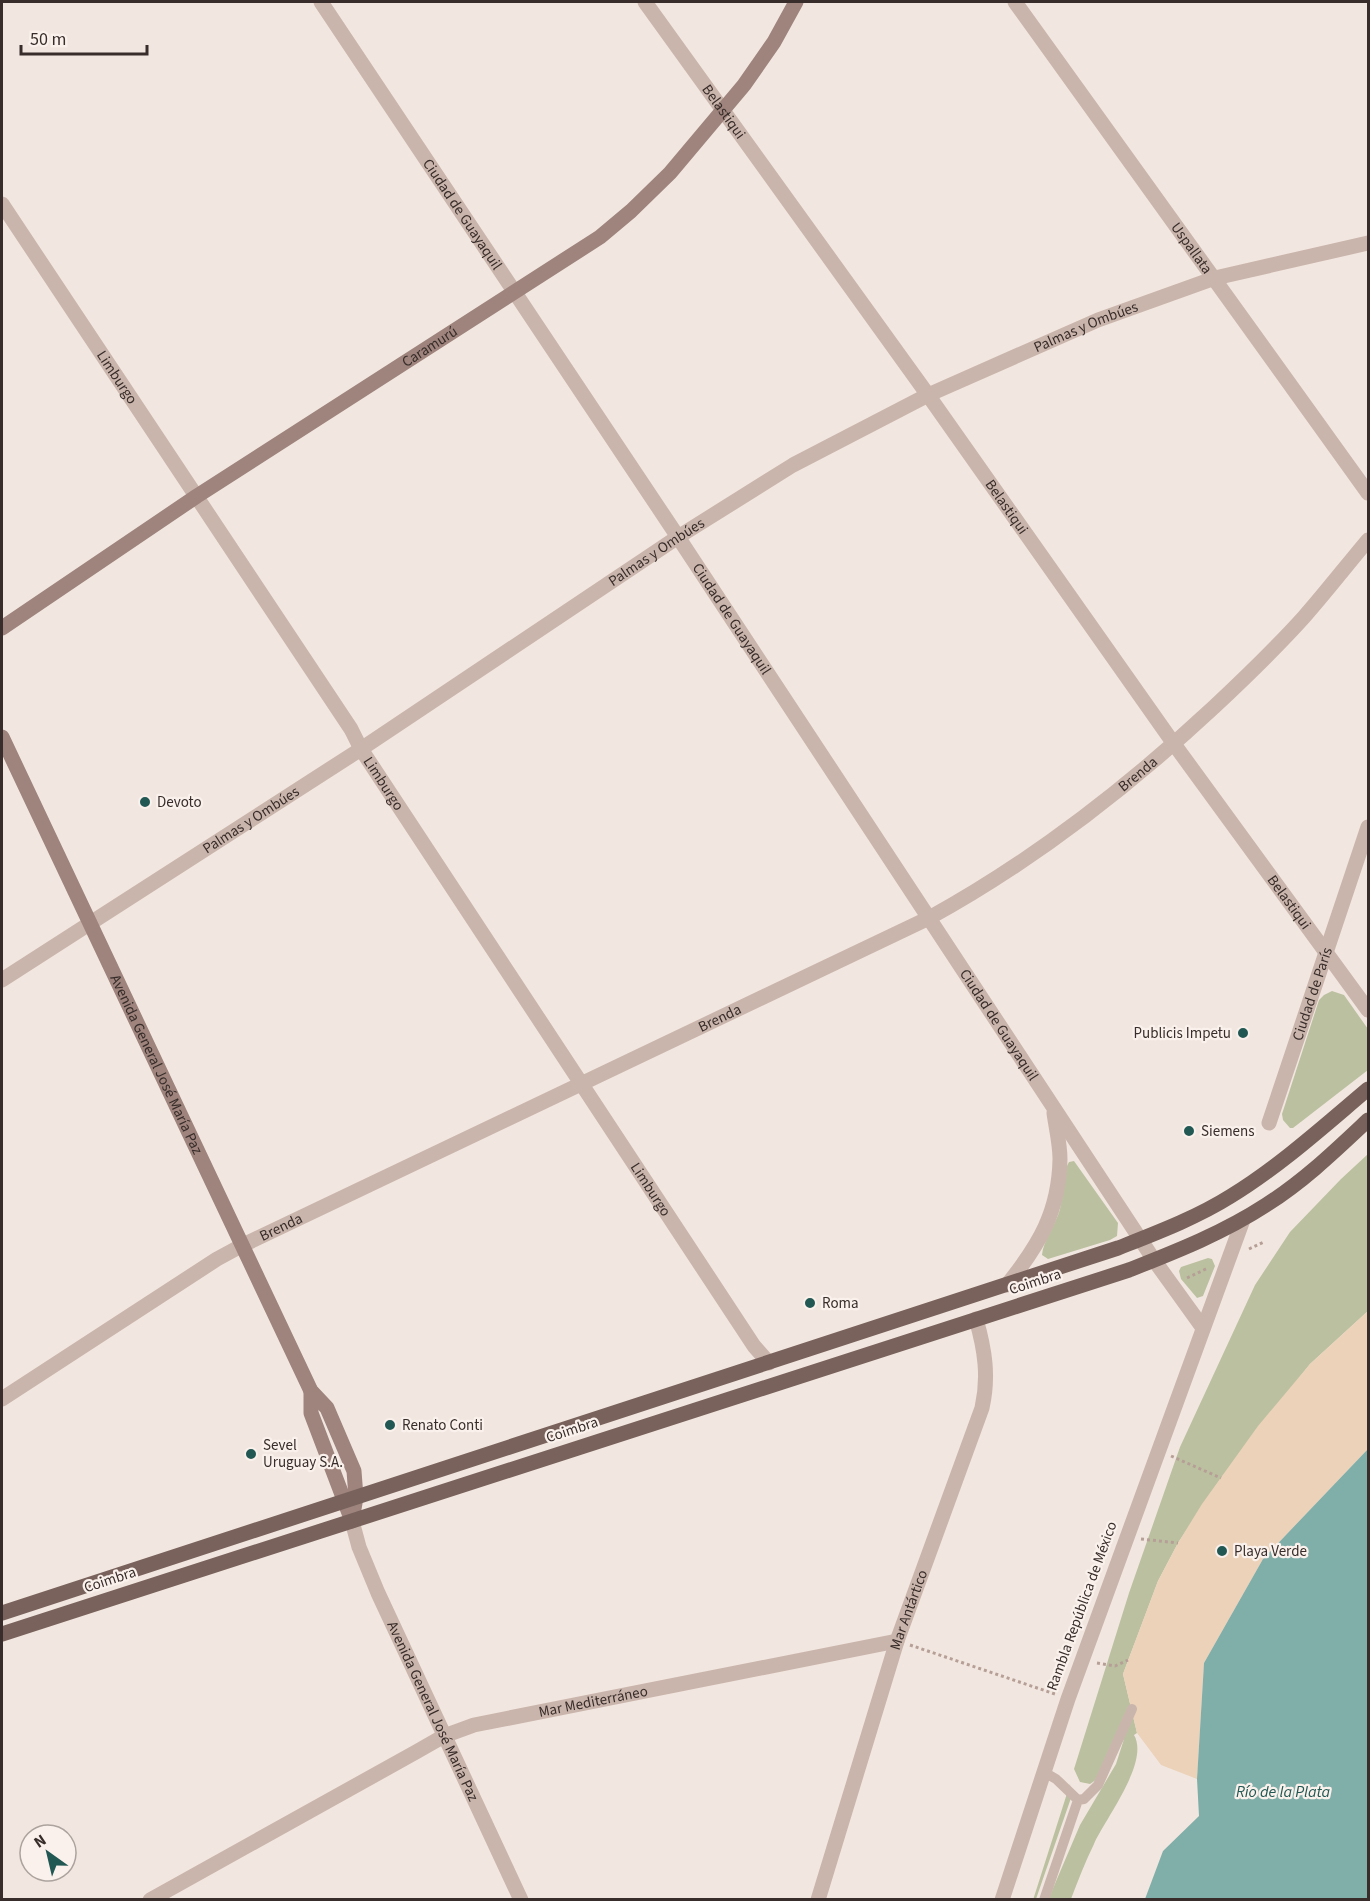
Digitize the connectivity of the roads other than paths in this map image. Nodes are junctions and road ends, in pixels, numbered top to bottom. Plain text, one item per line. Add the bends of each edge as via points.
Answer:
1 (321, 2) edge
2 (645, 2) edge
3 (796, 2) edge
4 (1015, 2) edge
5 (722, 110) junction
6 (2, 204) edge
7 (1368, 243) edge
8 (1215, 278) junction
9 (516, 293) junction
10 (928, 395) junction
11 (1368, 493) edge
12 (197, 496) junction
13 (678, 537) junction
14 (1368, 540) edge
15 (2, 628) edge
16 (2, 737) edge
17 (1174, 744) junction
18 (361, 749) junction
19 (1368, 827) edge
20 (929, 918) junction
21 (90, 922) junction
22 (1327, 952) junction
23 (2, 980) edge
24 (1368, 1010) edge
25 (581, 1082) junction
26 (1368, 1089) edge
27 (1053, 1107) junction
28 (1368, 1120) edge
29 (1269, 1123) dead end
30 (1243, 1220) junction
31 (1140, 1239) junction
32 (241, 1246) junction
33 (1154, 1260) junction
34 (1007, 1285) junction
35 (976, 1319) junction
36 (1203, 1328) junction
37 (769, 1363) junction
38 (2, 1399) edge
39 (350, 1499) junction
40 (352, 1521) junction
41 (2, 1613) edge
42 (2, 1634) edge
43 (897, 1641) junction
44 (1132, 1709) dead end
45 (444, 1737) junction
46 (1044, 1772) junction
47 (1078, 1800) junction
48 (150, 1899) edge
49 (521, 1899) edge
50 (818, 1899) edge
51 (1002, 1899) edge
52 (1044, 1899) edge

1 - 9 street, Ciudad de Guayaquil
2 - 5 street, Belastiqui
3 - 5 main road, Caramurú via 774,42
4 - 8 street, Uspallata
5 - 9 main road, Caramurú via 670,173 631,211 600,237
5 - 10 street, Belastiqui
6 - 12 street, Limburgo
7 - 8 street, Palmas y Ombúes
8 - 10 street, Palmas y Ombúes via 1098,320
8 - 11 street, Uspallata
9 - 12 main road, Caramurú
9 - 13 street, Ciudad de Guayaquil
10 - 13 street, Palmas y Ombúes via 793,465
10 - 17 street, Belastiqui
12 - 15 main road, Caramurú
12 - 18 street, Limburgo
13 - 18 street, Palmas y Ombúes
13 - 20 street, Ciudad de Guayaquil
14 - 17 street, Brenda via 1304,618
16 - 21 main road, Avenida General José María Paz
17 - 20 street, Brenda via 1057,837
17 - 22 street, Belastiqui
18 - 21 street, Palmas y Ombúes
18 - 25 street, Limburgo
19 - 22 street, Ciudad de París
20 - 25 street, Brenda
20 - 27 street, Ciudad de Guayaquil
21 - 23 street, Palmas y Ombúes
21 - 32 main road, Avenida General José María Paz
22 - 24 street, Belastiqui
22 - 29 street, Ciudad de París
25 - 32 street, Brenda
25 - 37 street, Limburgo via 754,1346
26 - 31 main road, Coimbra via 1284,1159 1229,1197
27 - 31 street, Ciudad de Guayaquil
27 - 34 street via 1060,1157 1056,1197 1032,1254
28 - 30 main road via 1314,1170
30 - 33 main road, Coimbra
30 - 36 street, Rambla República de México
31 - 33 street
31 - 34 main road, Coimbra
32 - 38 street, Brenda
32 - 39 main road, Avenida General José María Paz via 311,1391 327,1408 354,1471
33 - 35 main road, Coimbra
33 - 36 street
34 - 37 main road, Coimbra
35 - 40 main road, Coimbra
35 - 43 street, Mar Antártico via 986,1368 982,1408
36 - 46 street, Rambla República de México
37 - 39 main road, Coimbra
39 - 40 main road, Avenida General José María Paz
39 - 41 main road, Coimbra
40 - 42 main road, Coimbra
40 - 45 street, Avenida General José María Paz via 378,1593
43 - 45 street, Mar Mediterráneo via 495,1719
43 - 50 street, Mar Antártico
44 - 47 lane via 1098,1785
45 - 48 street, Mar Mediterráneo
45 - 49 street, Avenida General José María Paz
46 - 47 lane
46 - 51 street, Rambla República de México
47 - 52 lane

